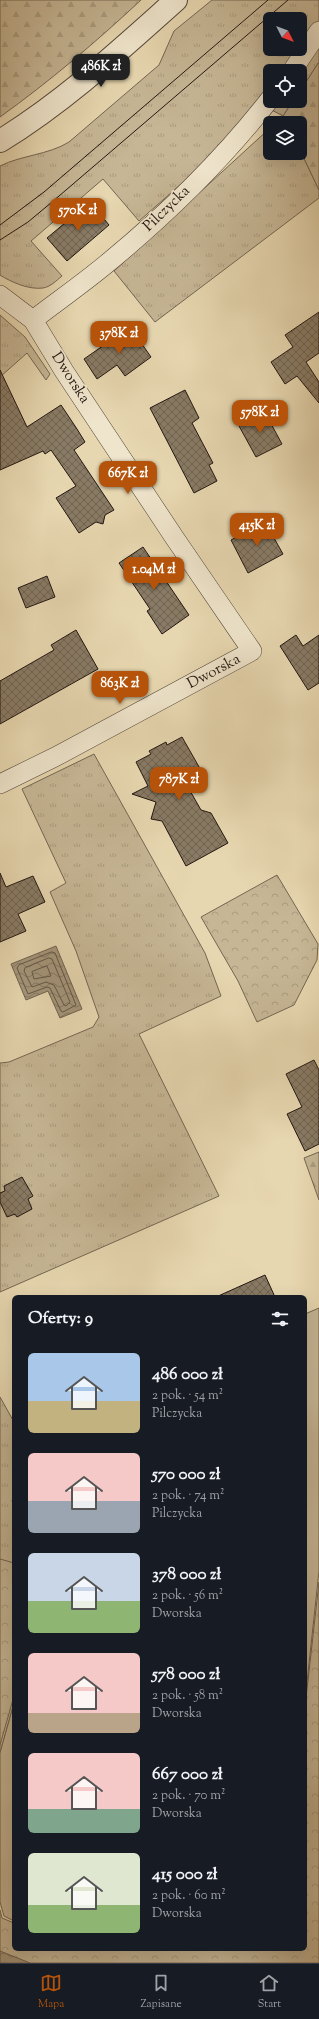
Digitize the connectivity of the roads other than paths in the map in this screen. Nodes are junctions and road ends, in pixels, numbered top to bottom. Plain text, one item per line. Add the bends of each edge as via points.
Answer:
1 (176, 0) edge
2 (319, 31) edge
3 (297, 64) edge
4 (263, 107) edge
5 (0, 142) edge
6 (0, 295) edge
7 (33, 320) junction
8 (0, 784) edge

1 - 5 street via 126,46 73,89
2 - 3 street
4 - 7 street, Pilczycka via 219,158 144,231 110,262
6 - 7 street, Dworska
7 - 8 street, Dworska via 174,538 252,651 56,757

